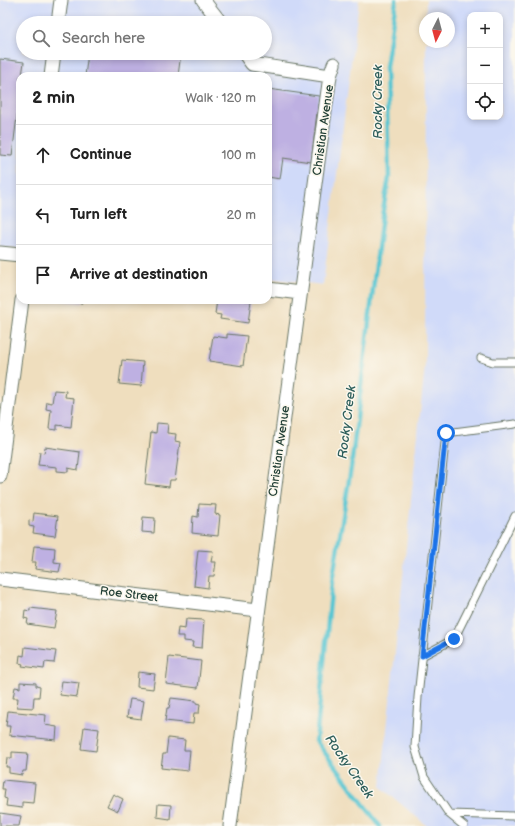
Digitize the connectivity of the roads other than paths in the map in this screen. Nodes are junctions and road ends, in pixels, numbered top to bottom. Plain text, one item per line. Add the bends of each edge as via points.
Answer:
1 (61, 0) edge
2 (203, 0) edge
3 (59, 16) edge
4 (216, 16) edge
5 (53, 60) edge
6 (249, 60) edge
7 (52, 72) edge
8 (0, 253) edge
9 (16, 255) edge
10 (272, 290) edge
11 (300, 293) junction
12 (22, 304) edge
13 (481, 358) dead end
14 (515, 362) edge
15 (515, 424) edge
16 (0, 476) edge
17 (515, 516) edge
18 (0, 579) edge
19 (258, 610) junction
20 (422, 656) junction
21 (449, 814) junction
22 (515, 816) edge
23 (230, 826) edge
24 (464, 826) edge

1 - 3 street
2 - 4 street
5 - 7 street
6 - 11 street, Christian Avenue via 252,64 332,70
8 - 9 street
10 - 11 street
11 - 19 street, Christian Avenue
12 - 16 street
13 - 14 lane via 493,362
15 - 20 lane via 446,433
17 - 20 lane via 454,639
18 - 19 street, Roe Street
19 - 23 street, Christian Avenue
20 - 21 lane via 415,747 424,777
21 - 22 lane
21 - 24 lane

